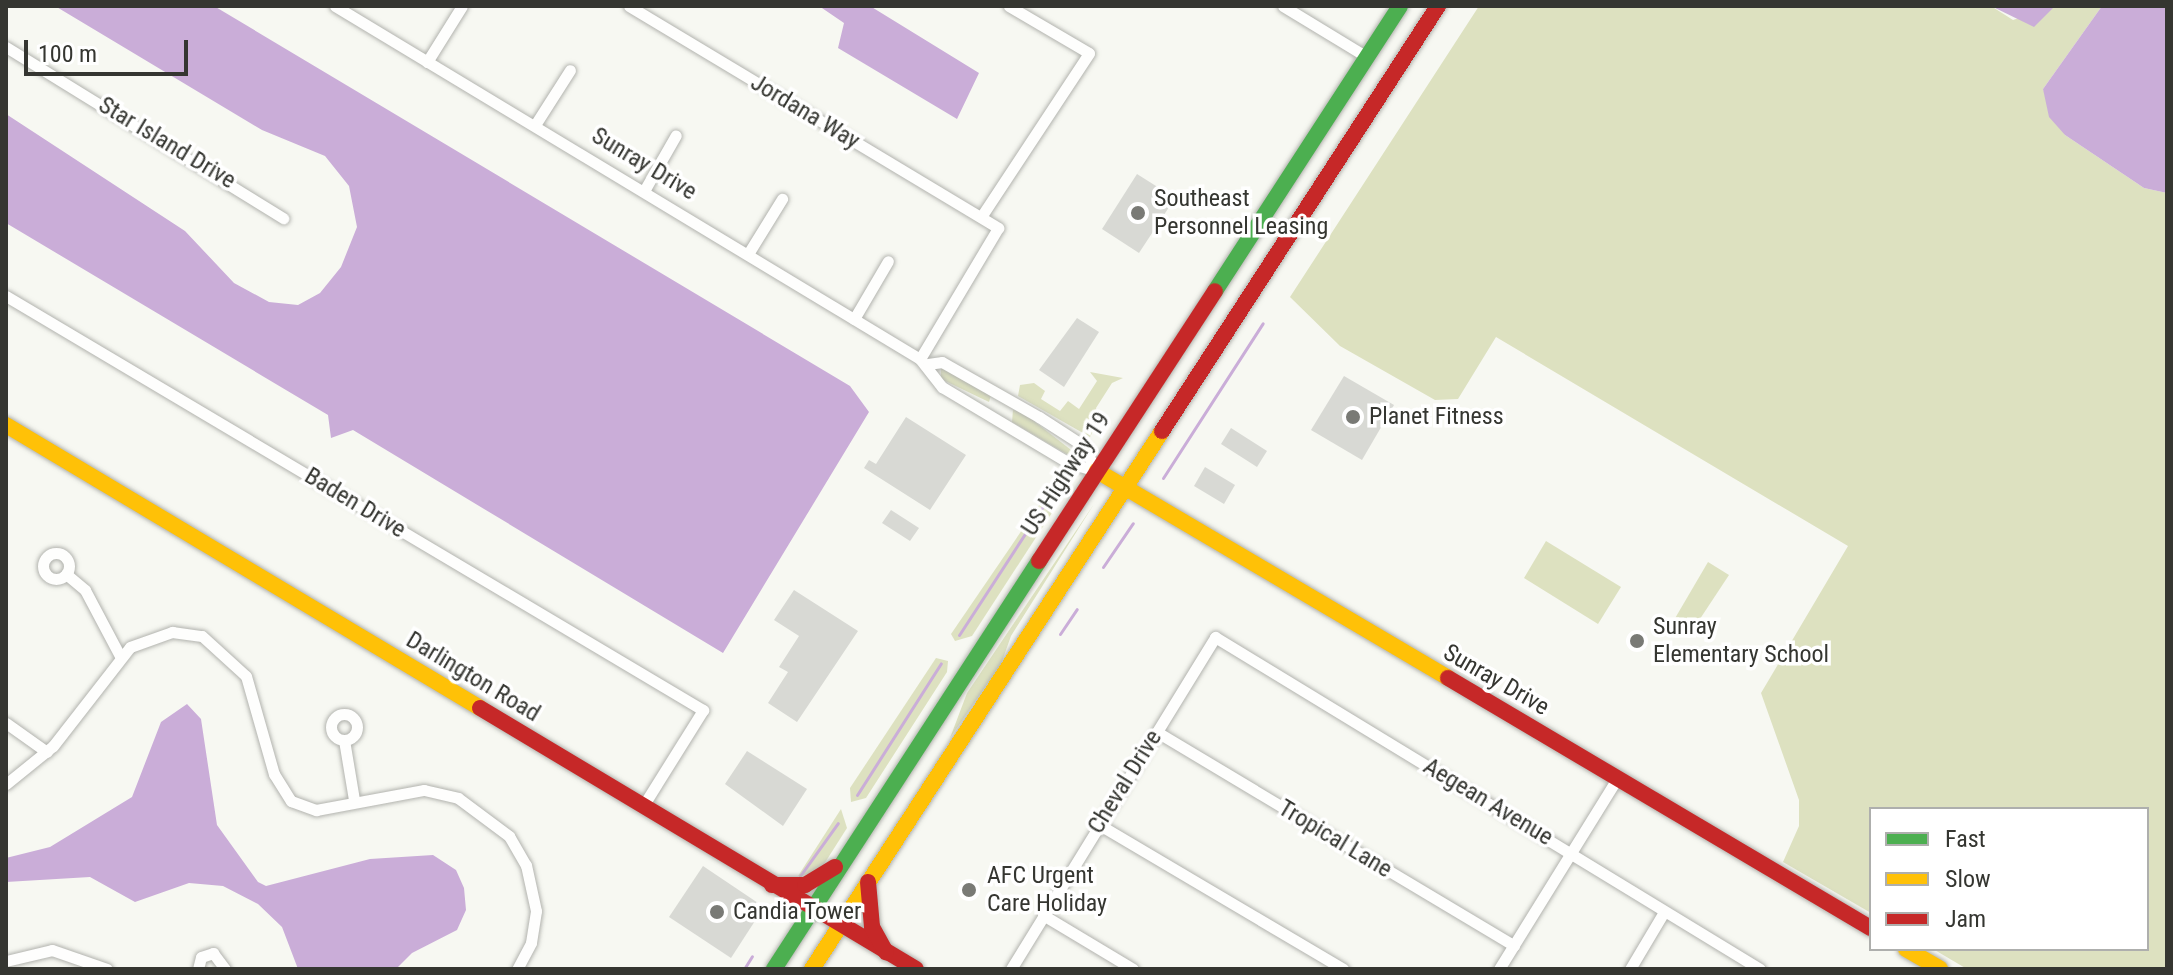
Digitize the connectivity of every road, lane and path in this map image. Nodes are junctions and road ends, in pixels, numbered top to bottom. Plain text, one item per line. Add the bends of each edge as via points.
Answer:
1 (335, 6) edge
2 (462, 6) edge
3 (629, 6) edge
4 (1009, 6) edge
5 (1283, 6) edge
6 (1400, 6) edge
7 (1422, 6) edge
8 (1438, 6) edge
9 (6, 47) edge
10 (1367, 57) junction
11 (427, 62) junction
12 (570, 70) dead end
13 (1365, 117) junction
14 (535, 125) junction
15 (676, 135) dead end
16 (644, 191) junction
17 (782, 199) dead end
18 (981, 217) junction
19 (283, 218) dead end
20 (748, 254) junction
21 (888, 261) dead end
22 (6, 296) edge
23 (854, 319) junction
24 (924, 362) junction
25 (6, 425) edge
26 (1097, 471) junction
27 (1124, 488) junction
28 (66, 574) dead end
29 (1215, 637) joint
30 (120, 656) junction
31 (6, 723) edge
32 (1157, 732) junction
33 (344, 740) dead end
34 (47, 752) junction
35 (1617, 779) junction
36 (6, 784) edge
37 (354, 800) junction
38 (643, 806) junction
39 (1098, 824) junction
40 (1571, 852) junction
41 (845, 860) junction
42 (868, 882) junction
43 (772, 885) junction
44 (813, 910) junction
45 (1664, 912) junction
46 (1043, 915) junction
47 (840, 926) junction
48 (1869, 927) edge
49 (1514, 946) junction
50 (1909, 951) edge
51 (886, 952) junction
52 (6, 961) edge
53 (107, 969) edge
54 (198, 969) edge
55 (225, 969) edge
56 (517, 969) edge
57 (774, 969) edge
58 (812, 969) edge
59 (916, 969) edge
60 (1011, 969) edge
61 (1133, 969) edge
62 (1343, 969) edge
63 (1499, 969) edge
64 (1630, 969) edge
65 (1760, 969) edge
66 (1940, 969) edge

1 - 11 street, Sunray Drive
2 - 11 street
3 - 18 street, Jordana Way
4 - 18 street via 1089,53
5 - 10 street
6 - 10 main road, US Highway 19
7 - 13 main road via 1381,67
8 - 13 main road
9 - 19 street, Star Island Drive
10 - 26 main road, US Highway 19
11 - 14 street, Sunray Drive
12 - 14 street
13 - 27 main road
14 - 16 street, Sunray Drive
15 - 16 street
16 - 20 street, Sunray Drive
17 - 20 street
18 - 24 street via 998,228
20 - 23 street, Sunray Drive
21 - 23 street
22 - 38 street, Baden Drive via 703,710
23 - 24 street, Sunray Drive
24 - 26 street, Sunray Drive via 942,387 1069,463
24 - 26 street, Sunray Drive via 942,362 1039,417 1081,444
25 - 38 main road, Darlington Road
26 - 27 main road, Sunray Drive
26 - 41 main road, US Highway 19
27 - 35 main road, Sunray Drive
27 - 42 main road
28 - 30 street via 85,590
29 - 32 street, Cheval Drive
29 - 40 street, Aegean Avenue
30 - 34 street
30 - 37 street via 172,632 216,643 251,686 285,796 316,810
31 - 34 street
32 - 39 street, Cheval Drive
32 - 49 street, Tropical Lane
33 - 37 street
34 - 36 street
35 - 40 street
35 - 48 main road, Sunray Drive
37 - 56 street via 400,790 439,792 468,804 509,836 530,875 536,911 531,943
38 - 43 main road, Darlington Road
39 - 46 street, Cheval Drive
39 - 62 street
40 - 45 street, Aegean Avenue
40 - 49 street
41 - 43 main road via 816,881
41 - 44 main road, US Highway 19
42 - 47 main road
42 - 51 main road via 872,927
43 - 44 main road, Darlington Road
44 - 47 main road, Darlington Road
44 - 57 main road, US Highway 19
45 - 64 street
45 - 65 street, Aegean Avenue
46 - 60 street, Cheval Drive
46 - 61 street
47 - 51 main road, Darlington Road
47 - 58 main road
49 - 63 street
50 - 66 main road
51 - 59 main road, Darlington Road
52 - 53 street via 52,950
54 - 55 street via 201,957 213,953

